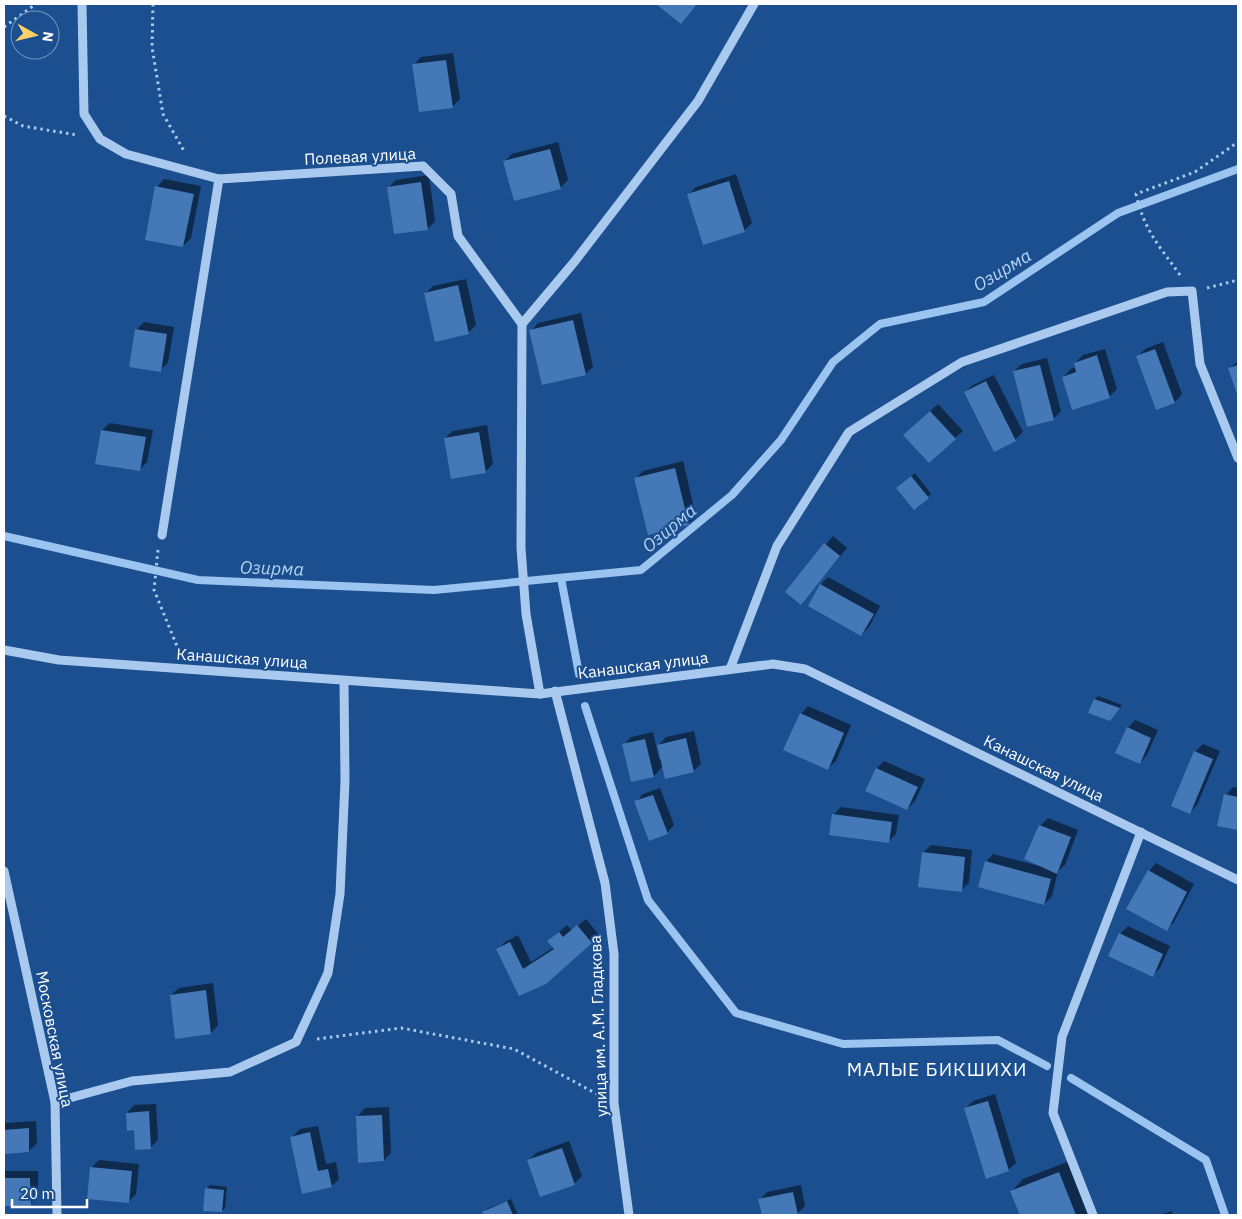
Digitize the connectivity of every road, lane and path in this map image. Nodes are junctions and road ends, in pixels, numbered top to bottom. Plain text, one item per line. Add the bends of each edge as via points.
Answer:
1 (36, 4) edge
2 (82, 4) edge
3 (153, 4) edge
4 (754, 4) edge
5 (4, 27) edge
6 (4, 116) edge
7 (100, 139) junction
8 (1238, 142) edge
9 (197, 173) junction
10 (219, 179) junction
11 (1238, 280) edge
12 (1192, 291) junction
13 (522, 324) junction
14 (1238, 458) edge
15 (162, 535) dead end
16 (157, 552) dead end
17 (4, 650) edge
18 (186, 669) junction
19 (730, 669) junction
20 (344, 681) junction
21 (555, 691) junction
22 (540, 694) junction
23 (1140, 832) junction
24 (4, 870) edge
25 (1238, 880) edge
26 (296, 1042) junction
27 (55, 1102) junction
28 (614, 1103) junction
29 (57, 1215) edge
30 (629, 1215) edge
31 (1093, 1215) edge

1 - 5 path
2 - 7 street, Полевая улица via 84,114
3 - 9 path via 152,47 163,114
4 - 13 street via 698,101 575,261
6 - 7 path via 23,126
7 - 9 street, Полевая улица via 126,154
8 - 12 path via 1194,172 1136,194 1148,232
9 - 10 street, Полевая улица
10 - 13 street, Полевая улица via 424,166 451,194 458,236
10 - 15 street
11 - 12 path
12 - 14 street via 1200,364
12 - 19 street via 1167,292 962,362 849,432 777,546
13 - 22 street via 521,548 526,614
16 - 18 path via 154,590
17 - 18 street, Канашская улица via 59,660
18 - 20 street, Канашская улица
19 - 21 street, Канашская улица
19 - 23 street, Канашская улица via 773,664 805,668
20 - 22 street, Канашская улица
20 - 26 street via 345,781 340,894 328,973
21 - 22 street, Канашская улица
21 - 28 street, улица им. А.М. Гладкова via 606,892 614,954
23 - 25 street, Канашская улица
23 - 31 street via 1062,1037 1052,1114
24 - 27 street, Московская улица
26 - 27 street via 230,1072 132,1081
26 - 28 path via 401,1028 514,1049
27 - 29 street, Московская улица
28 - 30 street, улица им. А.М. Гладкова

